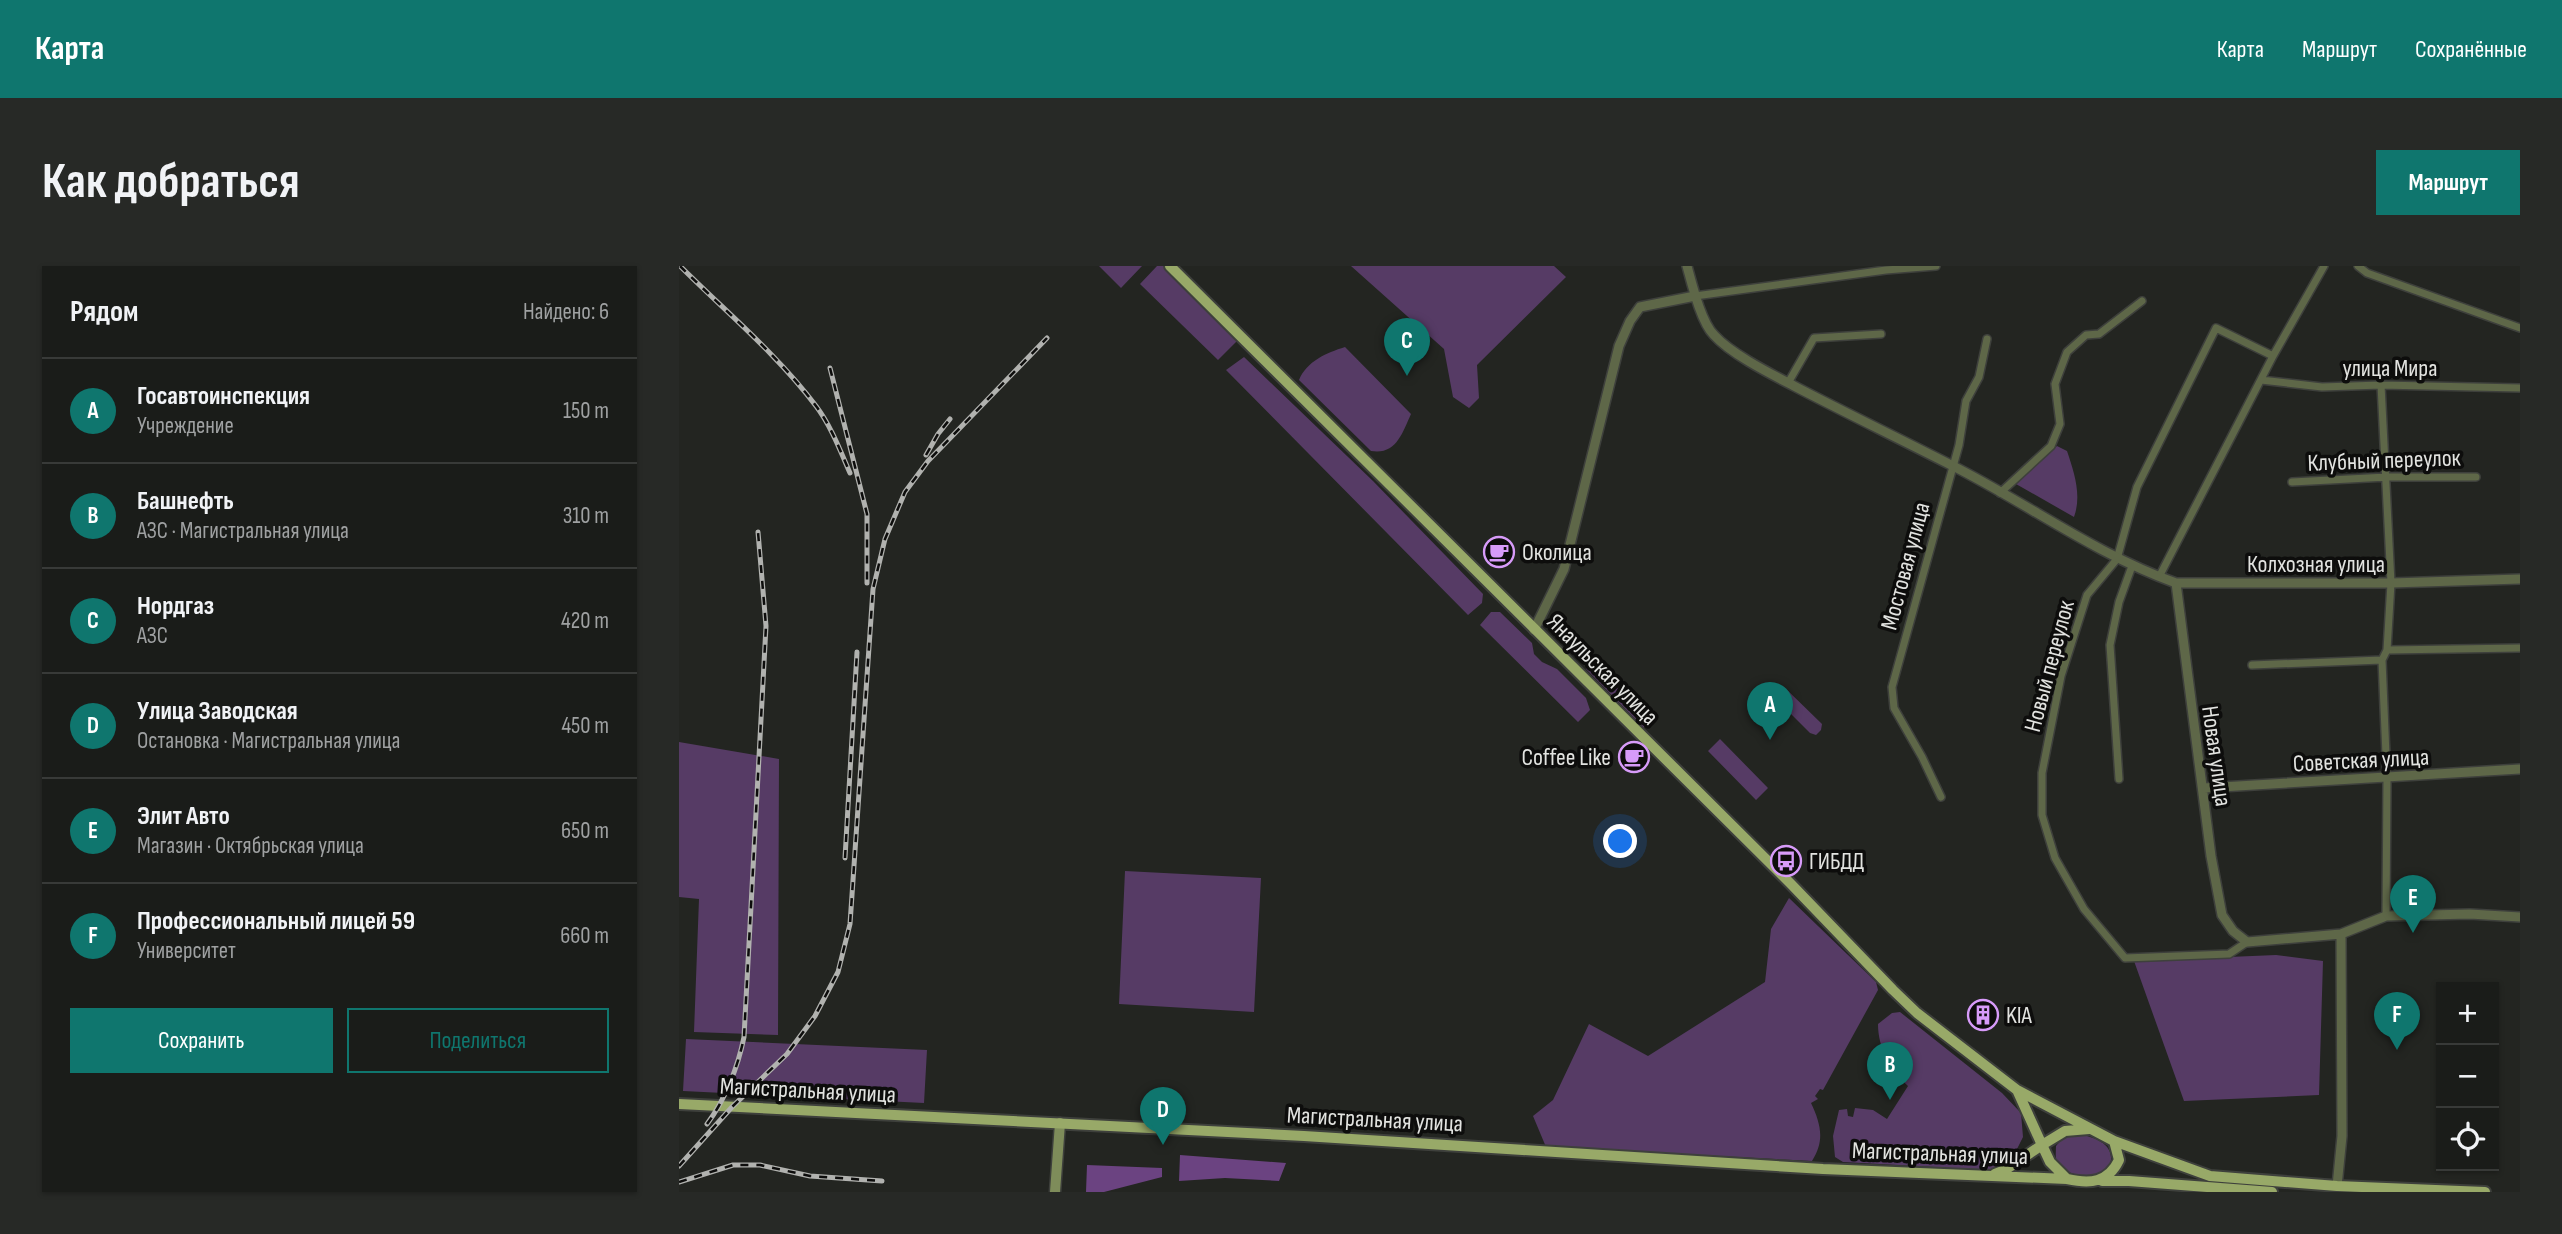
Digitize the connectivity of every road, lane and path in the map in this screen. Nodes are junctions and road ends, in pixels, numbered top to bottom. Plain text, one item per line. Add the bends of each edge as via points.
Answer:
1 (1170, 266) edge
2 (1687, 266) edge
3 (1936, 266) edge
4 (2324, 266) edge
5 (2358, 266) edge
6 (1695, 296) junction
7 (2142, 301) dead end
8 (2520, 328) edge
9 (1881, 334) dead end
10 (1987, 339) dead end
11 (2273, 356) junction
12 (2261, 380) junction
13 (1788, 383) junction
14 (2381, 386) junction
15 (2520, 388) edge
16 (1953, 466) junction
17 (2387, 477) junction
18 (2476, 477) dead end
19 (2292, 482) dead end
20 (2000, 493) junction
21 (2117, 559) junction
22 (2132, 566) junction
23 (2159, 577) junction
24 (2520, 579) edge
25 (2176, 583) junction
26 (2391, 583) junction
27 (1534, 630) junction
28 (2520, 648) edge
29 (2387, 650) junction
30 (2382, 660) junction
31 (2252, 665) dead end
32 (2520, 769) edge
33 (2119, 779) dead end
34 (2387, 779) junction
35 (2204, 788) junction
36 (1941, 797) dead end
37 (2386, 916) junction
38 (2520, 917) edge
39 (2341, 933) junction
40 (2247, 942) junction
41 (2017, 1090) junction
42 (679, 1104) edge
43 (1060, 1123) junction
44 (2091, 1129) junction
45 (2114, 1141) junction
46 (2042, 1145) junction
47 (1990, 1176) junction
48 (2067, 1179) junction
49 (2099, 1181) junction
50 (2337, 1189) edge
51 (1055, 1192) edge
52 (2272, 1192) edge
53 (2485, 1192) edge

1 - 27 main road, Янаульская улица
2 - 6 street, Колхозная улица
3 - 6 street
4 - 11 street
5 - 8 street
6 - 13 street, Колхозная улица via 1713,334 1754,365
6 - 27 street via 1640,307 1630,321 1614,364 1564,569
7 - 20 street via 2067,352 2055,384 2060,424 2051,446
9 - 13 street via 1814,338
10 - 16 street, Мостовая улица via 1979,377 1966,401
11 - 12 street
11 - 21 street, Новый переулок via 2216,328 2137,487
12 - 14 street, улица Мира via 2322,387
12 - 23 street
13 - 16 street, Колхозная улица
14 - 15 street, улица Мира
14 - 17 street
16 - 20 street, Колхозная улица
16 - 36 street, Мостовая улица via 1892,687 1894,708
17 - 18 street, Клубный переулок
17 - 19 street, Клубный переулок
17 - 26 street
20 - 21 street, Колхозная улица
21 - 22 street, Колхозная улица
21 - 40 street, Новый переулок via 2087,595 2059,688 2042,774 2042,815 2055,858 2084,909 2125,958 2229,954
22 - 23 street, Колхозная улица
22 - 33 street via 2110,645
23 - 25 street, Колхозная улица
24 - 26 street, Колхозная улица
25 - 26 street, Колхозная улица
25 - 35 street, Новая улица
26 - 29 street
27 - 41 main road, Янаульская улица via 1917,1013
28 - 29 street
29 - 30 street
30 - 31 street
30 - 34 street
32 - 34 street, Советская улица
34 - 35 street, Советская улица
34 - 37 street
35 - 40 street, Новая улица via 2222,915
37 - 38 street
37 - 39 street
39 - 40 street
39 - 50 street via 2342,1136
41 - 44 main road
41 - 46 main road, Магистральная улица
42 - 43 main road, Магистральная улица
43 - 47 main road, Магистральная улица
43 - 51 main road
44 - 45 main road
44 - 46 main road, Магистральная улица via 2065,1131
45 - 49 main road via 2119,1160
45 - 50 main road via 2210,1175
46 - 47 main road
46 - 48 main road, Магистральная улица via 2050,1162
47 - 48 main road, Магистральная улица
48 - 49 main road, Магистральная улица
49 - 52 main road, Магистральная улица
50 - 53 main road

